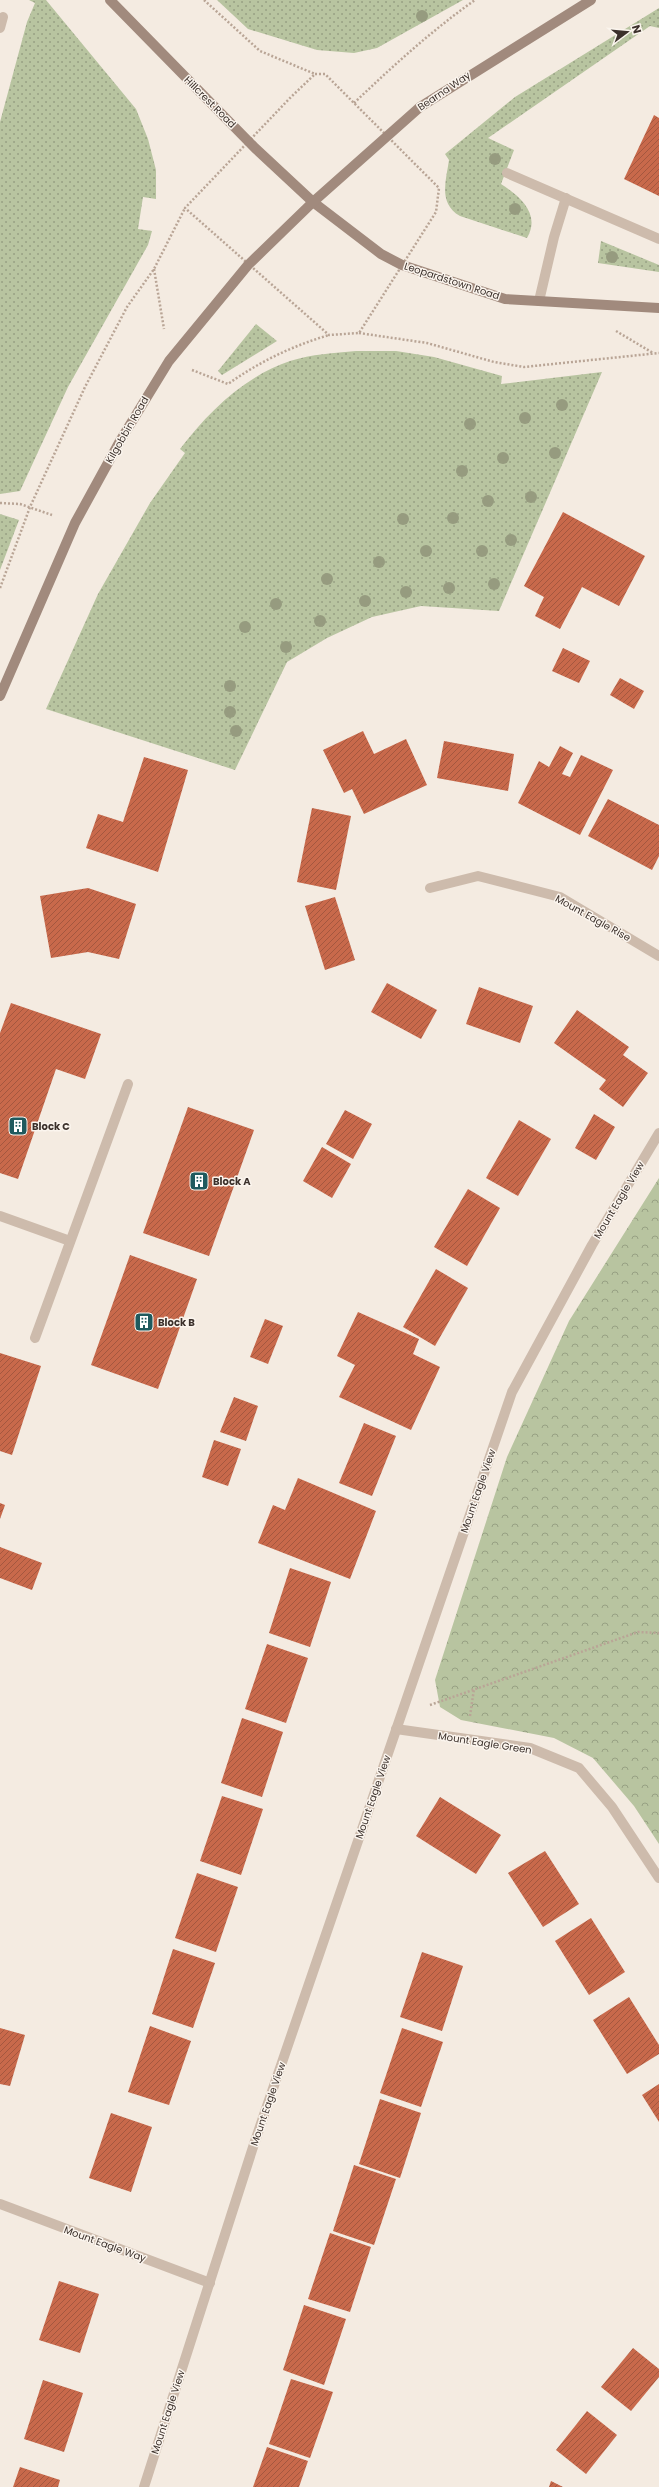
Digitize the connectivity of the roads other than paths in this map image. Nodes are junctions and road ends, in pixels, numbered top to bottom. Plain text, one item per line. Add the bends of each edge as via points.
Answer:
1 (110, 0) edge
2 (591, 0) edge
3 (3, 17) dead end
4 (0, 28) edge
5 (507, 173) dead end
6 (566, 198) junction
7 (313, 202) junction
8 (659, 239) edge
9 (539, 301) junction
10 (659, 308) edge
11 (0, 696) edge
12 (430, 888) dead end
13 (659, 956) edge
14 (128, 1084) dead end
15 (659, 1133) edge
16 (0, 1216) edge
17 (70, 1241) junction
18 (34, 1338) dead end
19 (396, 1729) junction
20 (659, 1878) edge
21 (0, 2204) edge
22 (210, 2283) junction
23 (144, 2487) edge

1 - 7 street, Hillcrest Road via 255,148
2 - 7 street, Bearna Way via 420,107
3 - 4 street
5 - 6 street
6 - 8 street
6 - 9 street
7 - 9 street, Leopardstown Road via 381,254 402,265 505,299
7 - 11 street, Kilgobbin Road via 248,265 169,361 120,441 75,523
9 - 10 street, Leopardstown Road
12 - 13 street, Mount Eagle Rise via 478,876 560,897
14 - 17 street
15 - 19 street, Mount Eagle View via 592,1246 512,1392
16 - 17 street
17 - 18 street
19 - 20 street, Mount Eagle Green via 530,1748 579,1768 612,1807
19 - 22 street, Mount Eagle View via 254,2144
21 - 22 street, Mount Eagle Way
22 - 23 street, Mount Eagle View

